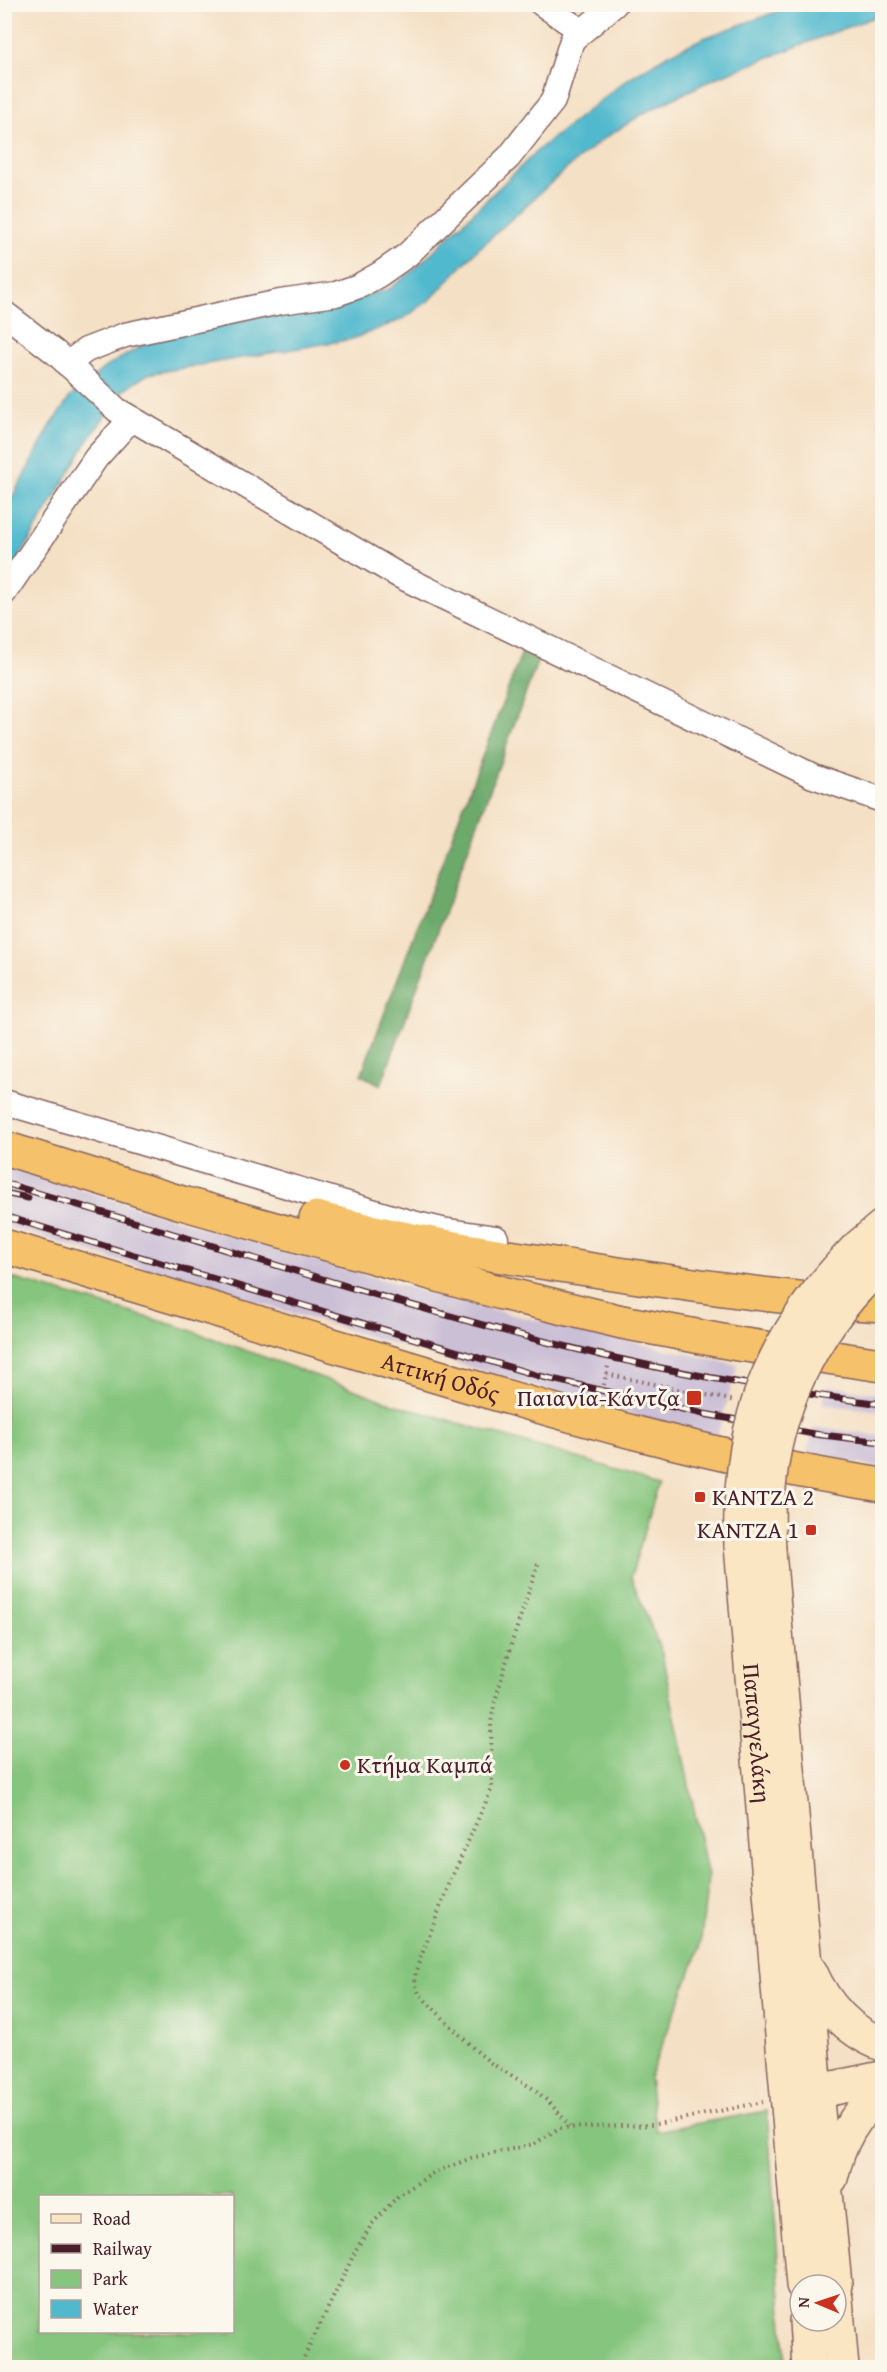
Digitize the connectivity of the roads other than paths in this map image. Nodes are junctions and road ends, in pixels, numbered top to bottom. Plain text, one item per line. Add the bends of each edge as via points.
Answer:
1 (542, 4) edge
2 (615, 4) edge
3 (581, 31) junction
4 (4, 313) edge
5 (73, 370) junction
6 (124, 415) junction
7 (4, 593) edge
8 (881, 800) edge
9 (4, 1102) edge
10 (4, 1148) edge
11 (182, 1203) junction
12 (882, 1227) edge
13 (496, 1238) dead end
14 (4, 1246) edge
15 (870, 1256) edge
16 (882, 1305) edge
17 (882, 1365) edge
18 (710, 1451) junction
19 (882, 1485) edge
20 (882, 1503) edge
21 (755, 1548) junction
22 (804, 1952) junction
23 (882, 2044) edge
24 (882, 2078) edge
25 (882, 2093) edge
26 (802, 2094) junction
27 (827, 2195) junction
28 (803, 2273) edge
29 (834, 2273) edge
30 (807, 2333) edge
31 (839, 2333) edge
32 (809, 2367) edge
33 (842, 2367) edge

1 - 3 street
2 - 3 street
3 - 5 street via 572,40 553,101 535,126 445,219 380,274 336,294 125,335 86,350
4 - 5 street
5 - 6 street
6 - 7 street
6 - 8 street via 398,575 813,776
9 - 13 street via 412,1223
10 - 11 highway
11 - 16 highway via 309,1216 483,1254 666,1281
11 - 17 highway via 502,1293 622,1322
12 - 15 street, Παπαγγελάκη
14 - 18 highway, Αττική Οδός via 505,1397
15 - 21 street, Παπαγγελάκη, bridge via 866,1278 819,1339 796,1381 776,1443 768,1513
15 - 21 street, Παπαγγελάκη, bridge via 818,1291 775,1359 756,1405 742,1479
18 - 19 highway, Αττική Οδός
18 - 20 highway
21 - 22 street, Παπαγγελάκη
21 - 26 street, Παπαγγελάκη
22 - 23 street via 820,1993 835,2013 853,2029
22 - 26 street, Παπαγγελάκη
24 - 26 street
25 - 27 street via 847,2131 836,2155
26 - 27 street, Παπαγγελάκη
26 - 28 street, Παπαγγελάκη
27 - 29 street, Παπαγγελάκη
30 - 32 street
31 - 33 street

